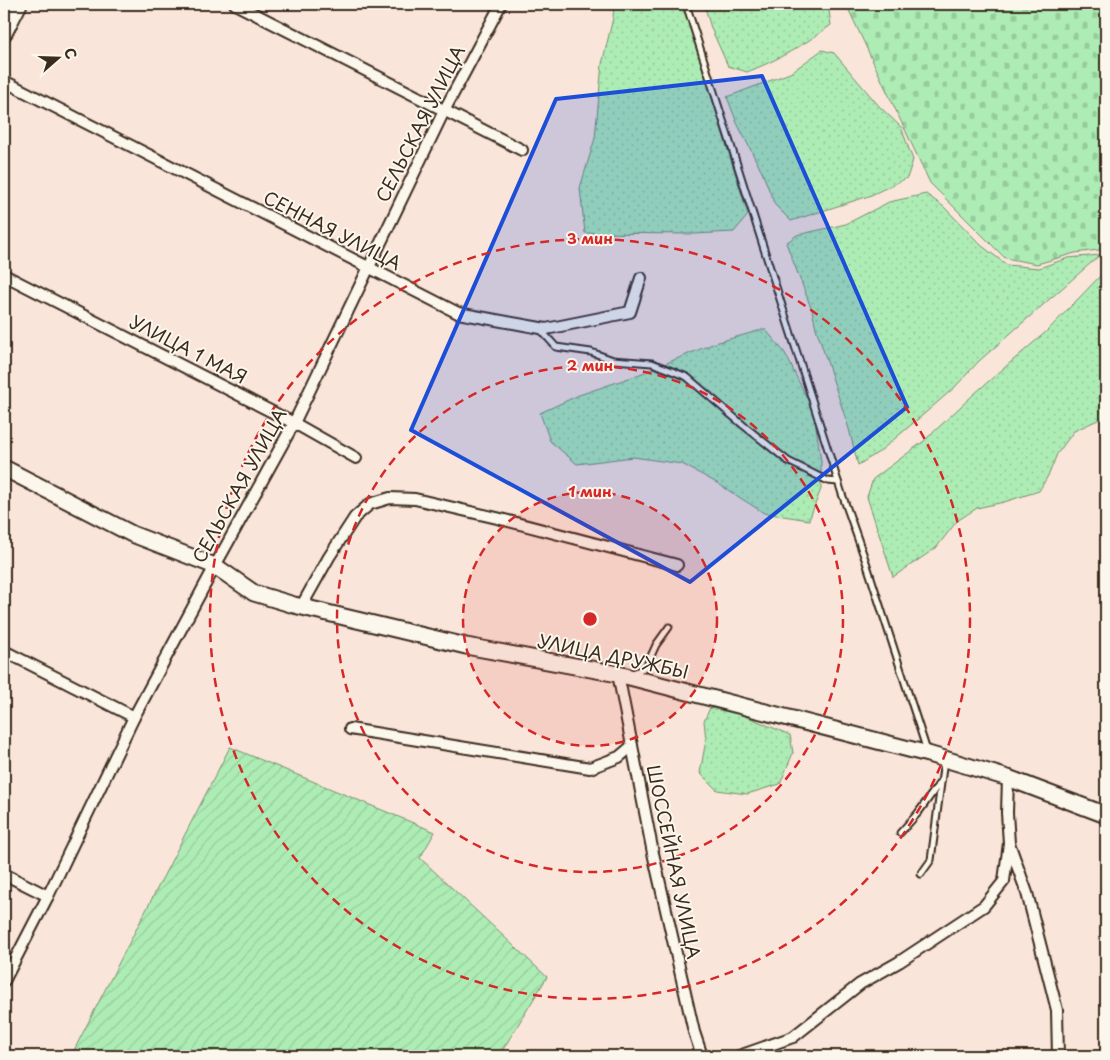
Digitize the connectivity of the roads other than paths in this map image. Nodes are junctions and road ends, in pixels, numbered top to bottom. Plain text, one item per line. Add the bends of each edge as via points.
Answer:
1 (19, 4) edge
2 (235, 4) edge
3 (501, 4) edge
4 (686, 4) edge
5 (4, 33) edge
6 (4, 81) edge
7 (444, 111) junction
8 (522, 150) dead end
9 (368, 269) junction
10 (4, 275) edge
11 (641, 278) dead end
12 (538, 327) junction
13 (294, 423) junction
14 (356, 458) dead end
15 (4, 468) edge
16 (838, 482) junction
17 (677, 565) dead end
18 (215, 566) junction
19 (301, 607) junction
20 (669, 627) dead end
21 (4, 651) edge
22 (622, 675) junction
23 (134, 717) junction
24 (350, 729) dead end
25 (632, 746) junction
26 (928, 754) junction
27 (944, 759) junction
28 (1008, 778) junction
29 (941, 781) junction
30 (1106, 814) edge
31 (900, 834) dead end
32 (1009, 843) junction
33 (4, 874) edge
34 (921, 874) dead end
35 (48, 896) junction
36 (4, 982) edge
37 (702, 1056) edge
38 (739, 1056) edge
39 (1058, 1056) edge

1 - 5 street
2 - 7 street
3 - 7 street, СЕЛЬСКАЯ УЛИЦА
4 - 16 lane
6 - 9 street, СЕННАЯ УЛИЦА
7 - 8 street
7 - 9 street, СЕЛЬСКАЯ УЛИЦА
9 - 12 street, СЕННАЯ УЛИЦА via 458,313
9 - 13 street, СЕЛЬСКАЯ УЛИЦА
10 - 13 street, УЛИЦА 1 МАЯ
11 - 12 street, СЕННАЯ УЛИЦА via 630,312 546,329
12 - 16 lane via 556,347 591,352 613,360 652,363 687,377 788,461 828,481
13 - 14 street, УЛИЦА 1 МАЯ
13 - 18 street, СЕЛЬСКАЯ УЛИЦА
15 - 18 street, УЛИЦА ДРУЖБЫ via 132,534
16 - 26 lane
17 - 19 street via 415,498 390,498 370,504 355,517
18 - 19 street, УЛИЦА ДРУЖБЫ via 254,593
18 - 23 street, СЕЛЬСКАЯ УЛИЦА
19 - 22 street, УЛИЦА ДРУЖБЫ via 466,646
20 - 22 lane via 646,667
21 - 23 street
22 - 25 street, ШОССЕЙНАЯ УЛИЦА
22 - 26 street, УЛИЦА ДРУЖБЫ
23 - 35 street, СЕЛЬСКАЯ УЛИЦА
24 - 25 street via 590,768 619,757
25 - 37 street, ШОССЕЙНАЯ УЛИЦА via 655,862
26 - 27 street, УЛИЦА ДРУЖБЫ
27 - 28 street, УЛИЦА ДРУЖБЫ
27 - 29 lane
28 - 30 street, УЛИЦА ДРУЖБЫ
28 - 32 street via 1006,813
29 - 31 lane
29 - 34 lane via 931,860
32 - 38 street via 1004,881 984,906 860,984 793,1037
32 - 39 street via 1027,893 1057,1010
33 - 35 street
35 - 36 street, СЕЛЬСКАЯ УЛИЦА

